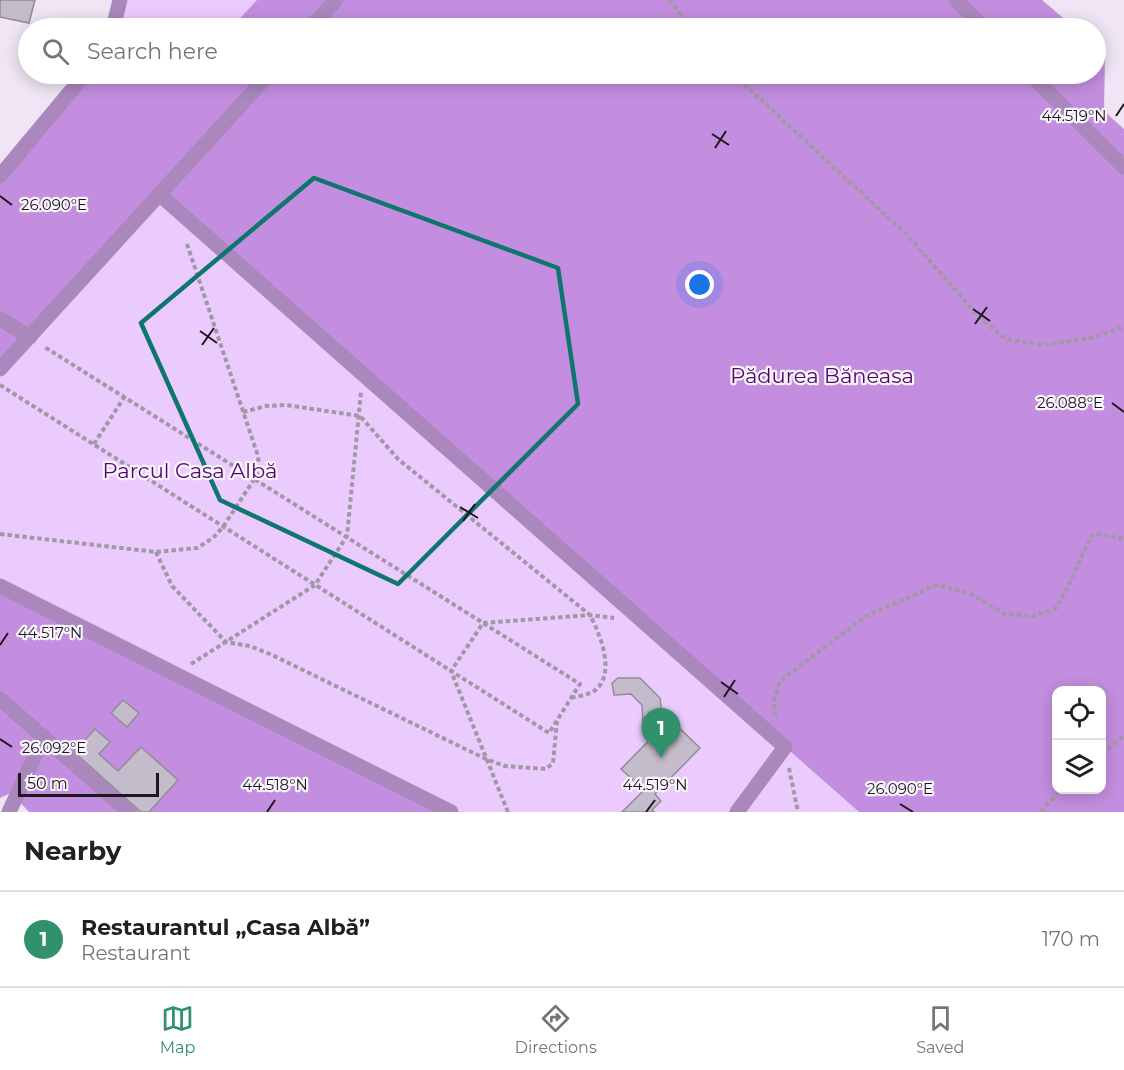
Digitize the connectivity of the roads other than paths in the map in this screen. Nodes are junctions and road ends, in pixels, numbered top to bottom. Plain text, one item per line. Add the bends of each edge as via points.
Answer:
1 (120, 0) edge
2 (336, 0) edge
3 (956, 0) edge
4 (116, 18) edge
5 (319, 18) edge
6 (974, 18) edge
7 (77, 84) edge
8 (260, 84) edge
9 (1040, 84) edge
10 (1124, 167) edge
11 (0, 176) edge
12 (159, 194) junction
13 (0, 319) edge
14 (30, 337) junction
15 (2, 362) edge
16 (0, 586) edge
17 (0, 699) edge
18 (44, 736) junction
19 (9, 812) edge
20 (129, 812) edge
21 (451, 812) edge
22 (737, 812) edge

1 - 4 street
2 - 5 street
3 - 6 street
7 - 11 street
8 - 12 street
9 - 10 street
12 - 14 street
12 - 22 street via 785,747
13 - 14 street
14 - 15 street
16 - 21 street
17 - 18 street
18 - 19 street
18 - 20 street

